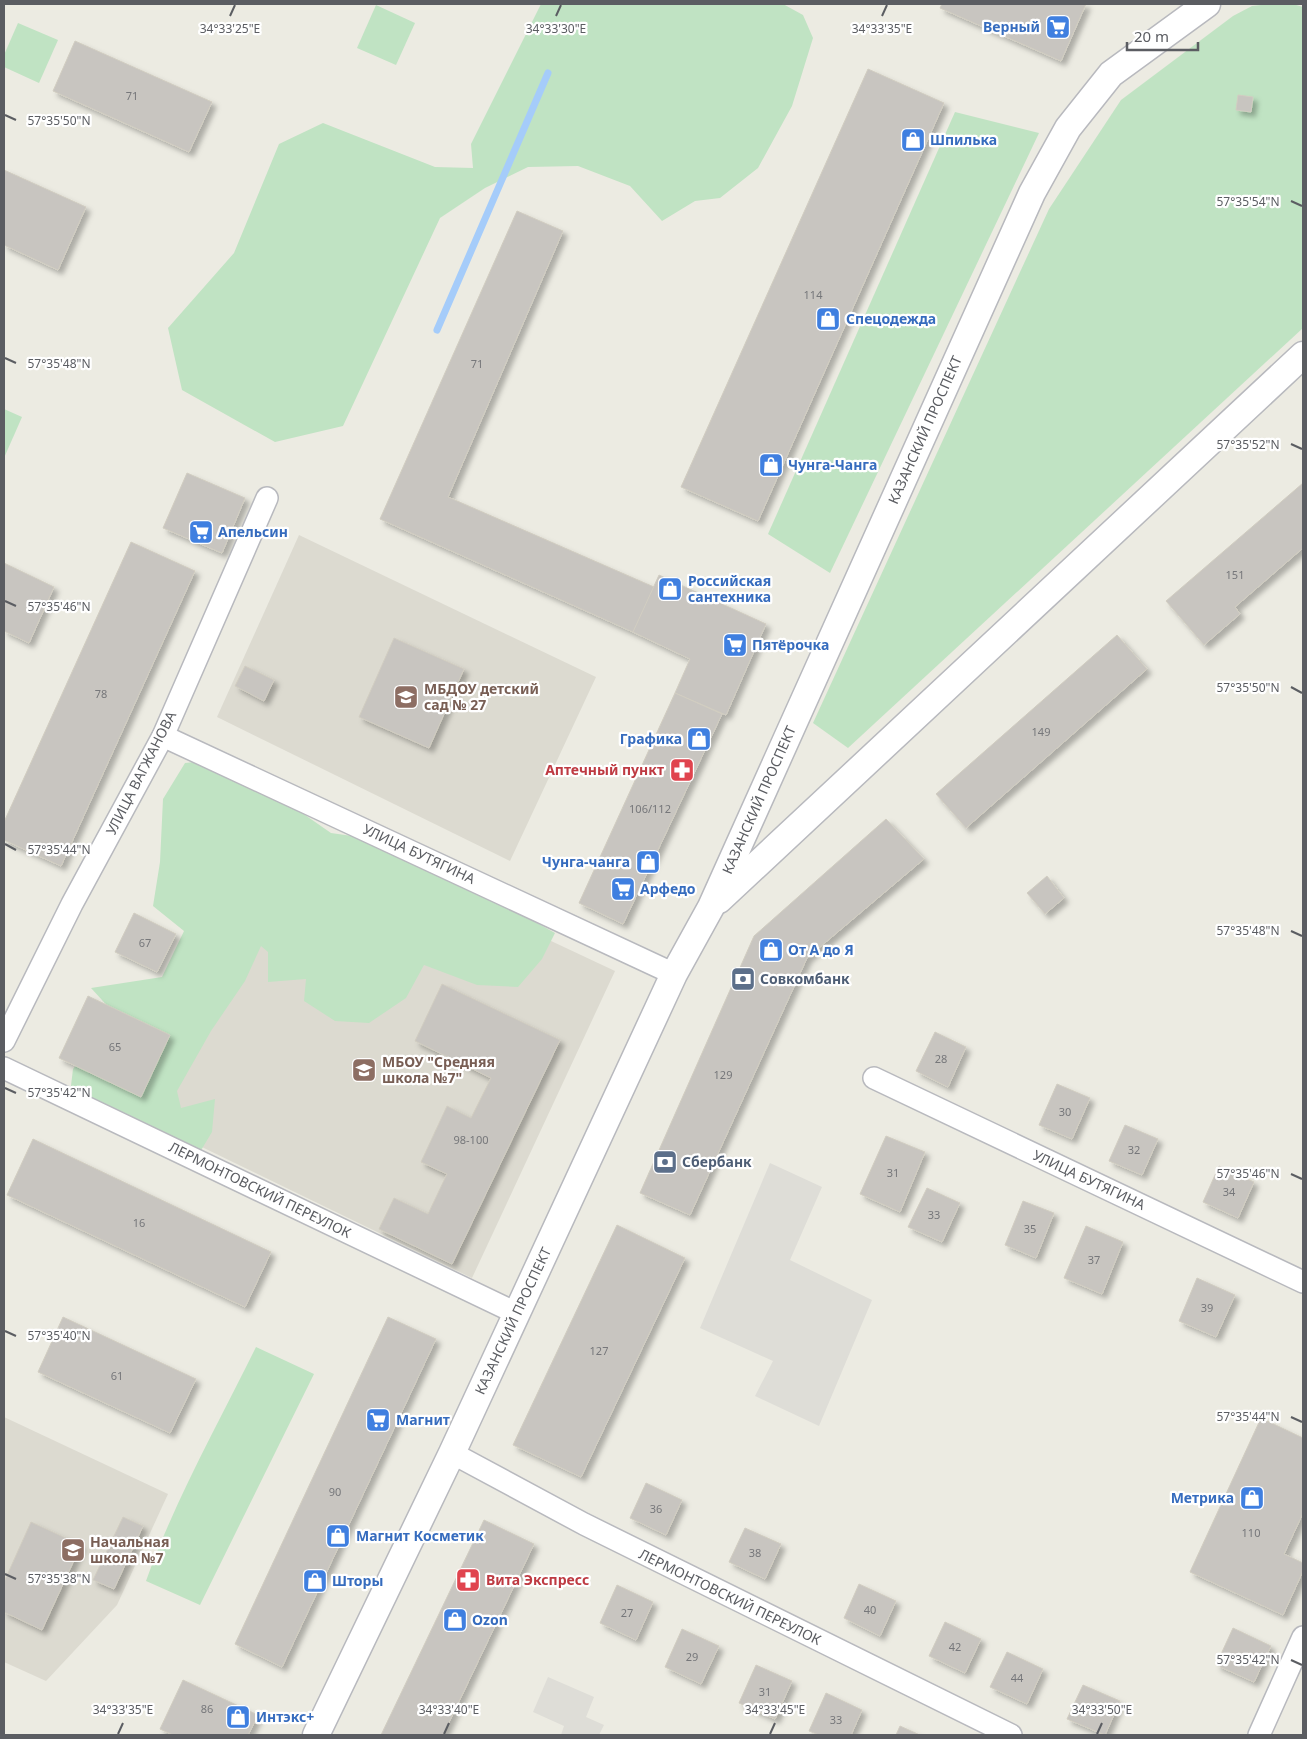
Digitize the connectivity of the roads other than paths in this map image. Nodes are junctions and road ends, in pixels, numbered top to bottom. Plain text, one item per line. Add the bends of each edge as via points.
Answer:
1 (1207, 4) edge
2 (1303, 355) edge
3 (267, 498) dead end
4 (163, 736) junction
5 (711, 907) junction
6 (674, 974) junction
7 (4, 1042) edge
8 (4, 1068) edge
9 (874, 1078) dead end
10 (1303, 1282) edge
11 (516, 1313) junction
12 (452, 1453) junction
13 (1303, 1636) edge
14 (316, 1735) edge
15 (1011, 1735) edge
16 (1259, 1735) edge

1 - 5 street, КАЗАНСКИЙ ПРОСПЕКТ via 1111,74 1068,128 1036,185
2 - 5 street, КАЗАНСКИЙ ПРОСПЕКТ
3 - 4 street, УЛИЦА ВАГЖАНОВА
4 - 6 street, УЛИЦА БУТЯГИНА
4 - 7 street, УЛИЦА ВАГЖАНОВА via 72,904
5 - 6 street, КАЗАНСКИЙ ПРОСПЕКТ
6 - 11 street, КАЗАНСКИЙ ПРОСПЕКТ
8 - 11 street, ЛЕРМОНТОВСКИЙ ПЕРЕУЛОК
9 - 10 street, УЛИЦА БУТЯГИНА
11 - 12 street, КАЗАНСКИЙ ПРОСПЕКТ
12 - 14 street, КАЗАНСКИЙ ПРОСПЕКТ
12 - 15 street, ЛЕРМОНТОВСКИЙ ПЕРЕУЛОК via 584,1524
13 - 16 street

